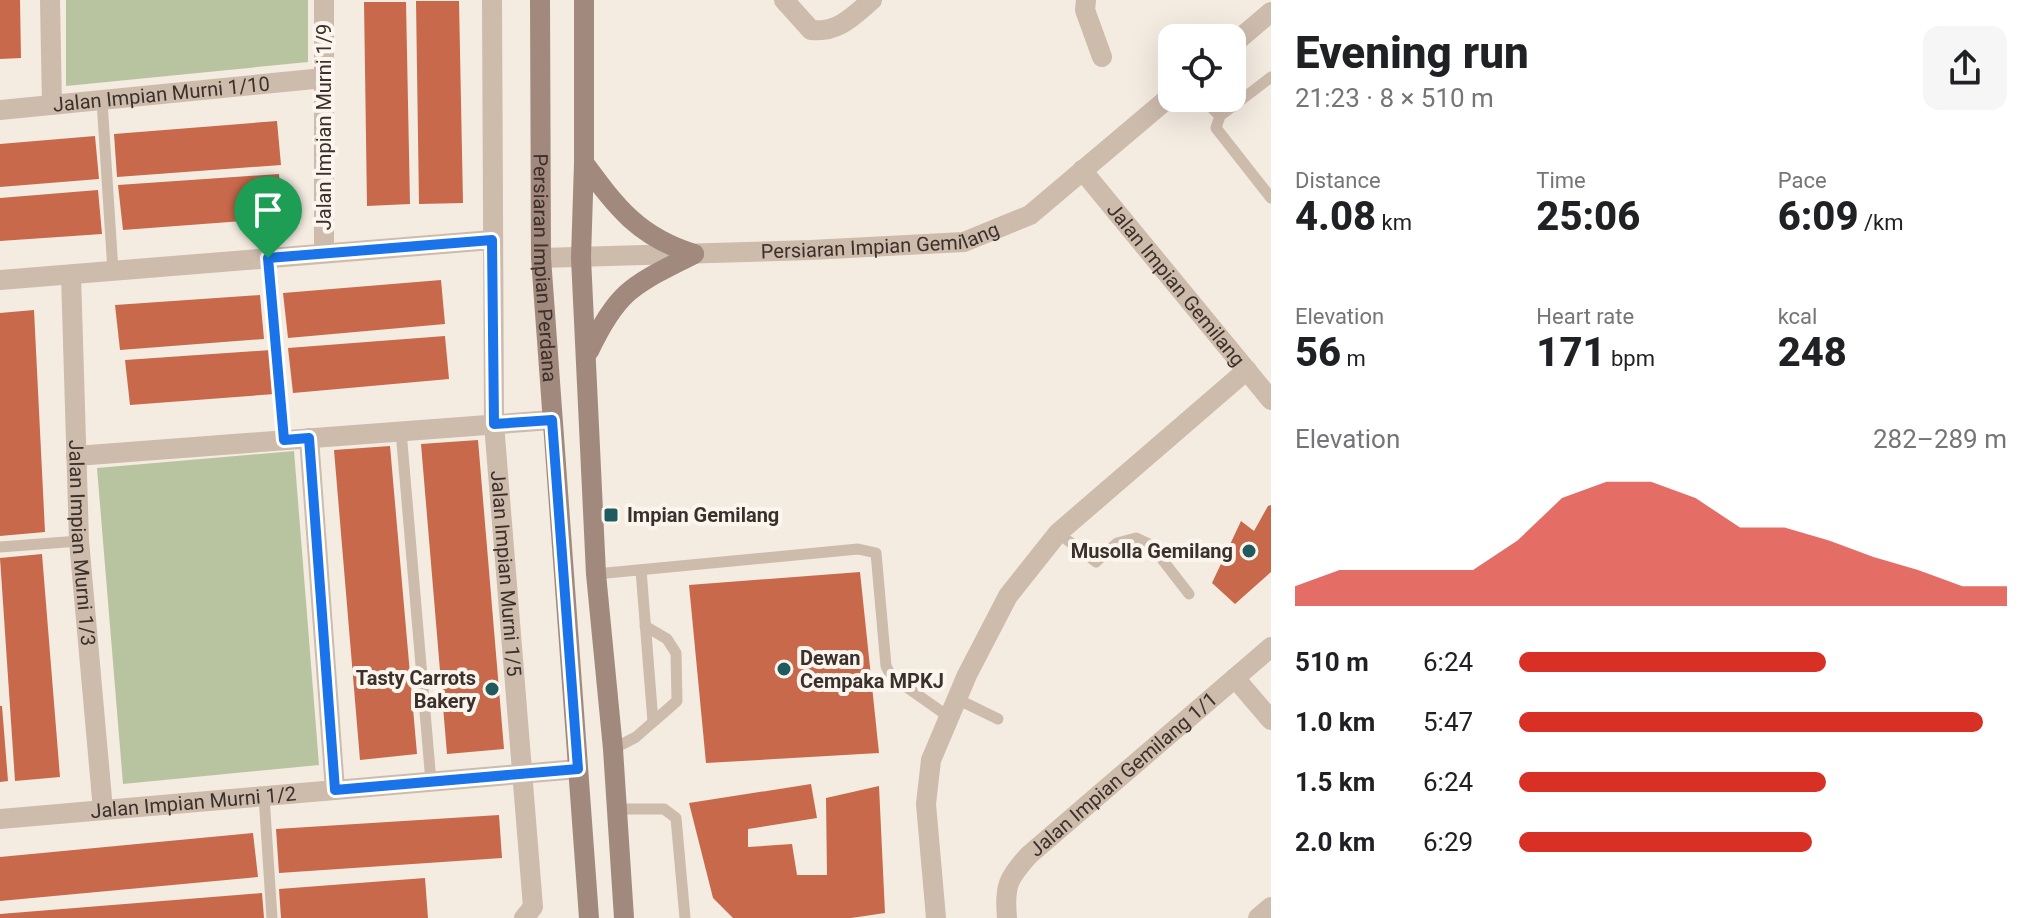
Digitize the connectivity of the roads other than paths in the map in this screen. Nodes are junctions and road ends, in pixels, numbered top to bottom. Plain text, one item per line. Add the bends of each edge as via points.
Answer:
1 (50, 0) edge
2 (324, 0) edge
3 (492, 0) edge
4 (540, 0) edge
5 (584, 0) edge
6 (784, 0) edge
7 (872, 0) edge
8 (1086, 0) edge
9 (1271, 12) edge
10 (1246, 33) edge
11 (1102, 57) dead end
12 (1271, 77) edge
13 (324, 78) junction
14 (102, 101) junction
15 (52, 105) junction
16 (1158, 107) edge
17 (0, 110) edge
18 (1216, 112) edge
19 (1220, 116) junction
20 (584, 163) junction
21 (1082, 170) junction
22 (1271, 198) edge
23 (492, 240) junction
24 (324, 253) junction
25 (694, 254) junction
26 (268, 258) junction
27 (541, 258) junction
28 (581, 258) junction
29 (113, 271) junction
30 (71, 275) junction
31 (0, 280) edge
32 (587, 354) junction
33 (1247, 370) junction
34 (1271, 400) edge
35 (552, 420) junction
36 (494, 424) junction
37 (401, 431) junction
38 (309, 438) junction
39 (284, 440) junction
40 (76, 456) junction
41 (1058, 533) junction
42 (79, 541) junction
43 (0, 547) edge
44 (641, 570) junction
45 (596, 574) junction
46 (1189, 594) dead end
47 (645, 626) junction
48 (1271, 647) edge
49 (1235, 678) junction
50 (953, 708) junction
51 (998, 719) dead end
52 (1271, 720) edge
53 (653, 722) junction
54 (613, 749) junction
55 (578, 769) junction
56 (521, 774) junction
57 (431, 782) junction
58 (335, 790) junction
59 (264, 796) junction
60 (617, 809) junction
61 (103, 810) junction
62 (0, 819) edge
63 (1271, 907) edge
64 (528, 913) edge
65 (272, 918) edge
66 (589, 918) edge
67 (624, 918) edge
68 (685, 918) edge
69 (936, 918) edge
70 (1007, 918) edge
71 (1258, 918) edge

1 - 15 street
2 - 13 street, Jalan Impian Murni 1/9
3 - 23 street, Jalan Impian Murni 1/5
4 - 27 street, Persiaran Impian Perdana
5 - 20 street, Persiaran Impian Perdana
6 - 7 street via 811,30 828,32
8 - 11 street
9 - 10 street
12 - 19 lane
13 - 14 street, Jalan Impian Murni 1/10
13 - 24 street, Jalan Impian Murni 1/9
14 - 15 street, Jalan Impian Murni 1/10
14 - 29 lane
15 - 17 street, Jalan Impian Murni 1/10
16 - 21 street, Persiaran Impian Gemilang
18 - 19 lane
19 - 22 lane via 1216,128 1221,137
20 - 25 street via 639,228 667,246
20 - 28 street, Persiaran Impian Perdana
21 - 25 street, Persiaran Impian Gemilang via 1030,215 964,242
21 - 33 street, Jalan Impian Gemilang
23 - 24 street
23 - 36 street, Jalan Impian Murni 1/5
24 - 26 street
25 - 28 street, Persiaran Impian Gemilang
25 - 32 street via 618,298
26 - 29 street
26 - 39 lane
27 - 28 street, Persiaran Impian Gemilang
27 - 35 street, Persiaran Impian Perdana
28 - 32 street, Persiaran Impian Perdana
29 - 30 street
30 - 31 street
30 - 40 street, Jalan Impian Murni 1/3
32 - 45 street, Persiaran Impian Perdana
33 - 34 street, Jalan Impian Gemilang
33 - 41 street
35 - 36 street
35 - 55 street, Persiaran Impian Perdana
36 - 37 street
36 - 56 street, Jalan Impian Murni 1/5
37 - 38 street
37 - 57 lane
38 - 39 street
38 - 58 street
39 - 40 street
40 - 42 street, Jalan Impian Murni 1/3
41 - 46 lane via 1096,562 1117,543 1136,538 1151,545
41 - 50 street via 1008,596
42 - 43 lane
42 - 61 street, Jalan Impian Murni 1/3
44 - 45 lane
44 - 47 lane
44 - 50 lane via 858,549 876,553 886,666 891,676
45 - 54 street, Persiaran Impian Perdana
47 - 53 lane
47 - 53 lane via 667,639 676,653 677,701
48 - 49 street, Jalan Impian Gemilang 1/1
49 - 52 street
49 - 70 street, Jalan Impian Gemilang 1/1 via 1029,855 1011,876
50 - 51 lane
50 - 69 street via 931,760 926,804
53 - 54 lane
54 - 60 street, Persiaran Impian Perdana
55 - 56 street, Jalan Impian Murni 1/2
55 - 66 street, Persiaran Impian Perdana
56 - 57 street, Jalan Impian Murni 1/2
56 - 64 street, Jalan Impian Murni 1/5
57 - 58 street, Jalan Impian Murni 1/2
58 - 59 street, Jalan Impian Murni 1/2
59 - 61 street, Jalan Impian Murni 1/2
59 - 65 lane
60 - 67 street, Persiaran Impian Perdana
60 - 68 lane via 664,809 676,818
61 - 62 street, Jalan Impian Murni 1/2
63 - 71 street

